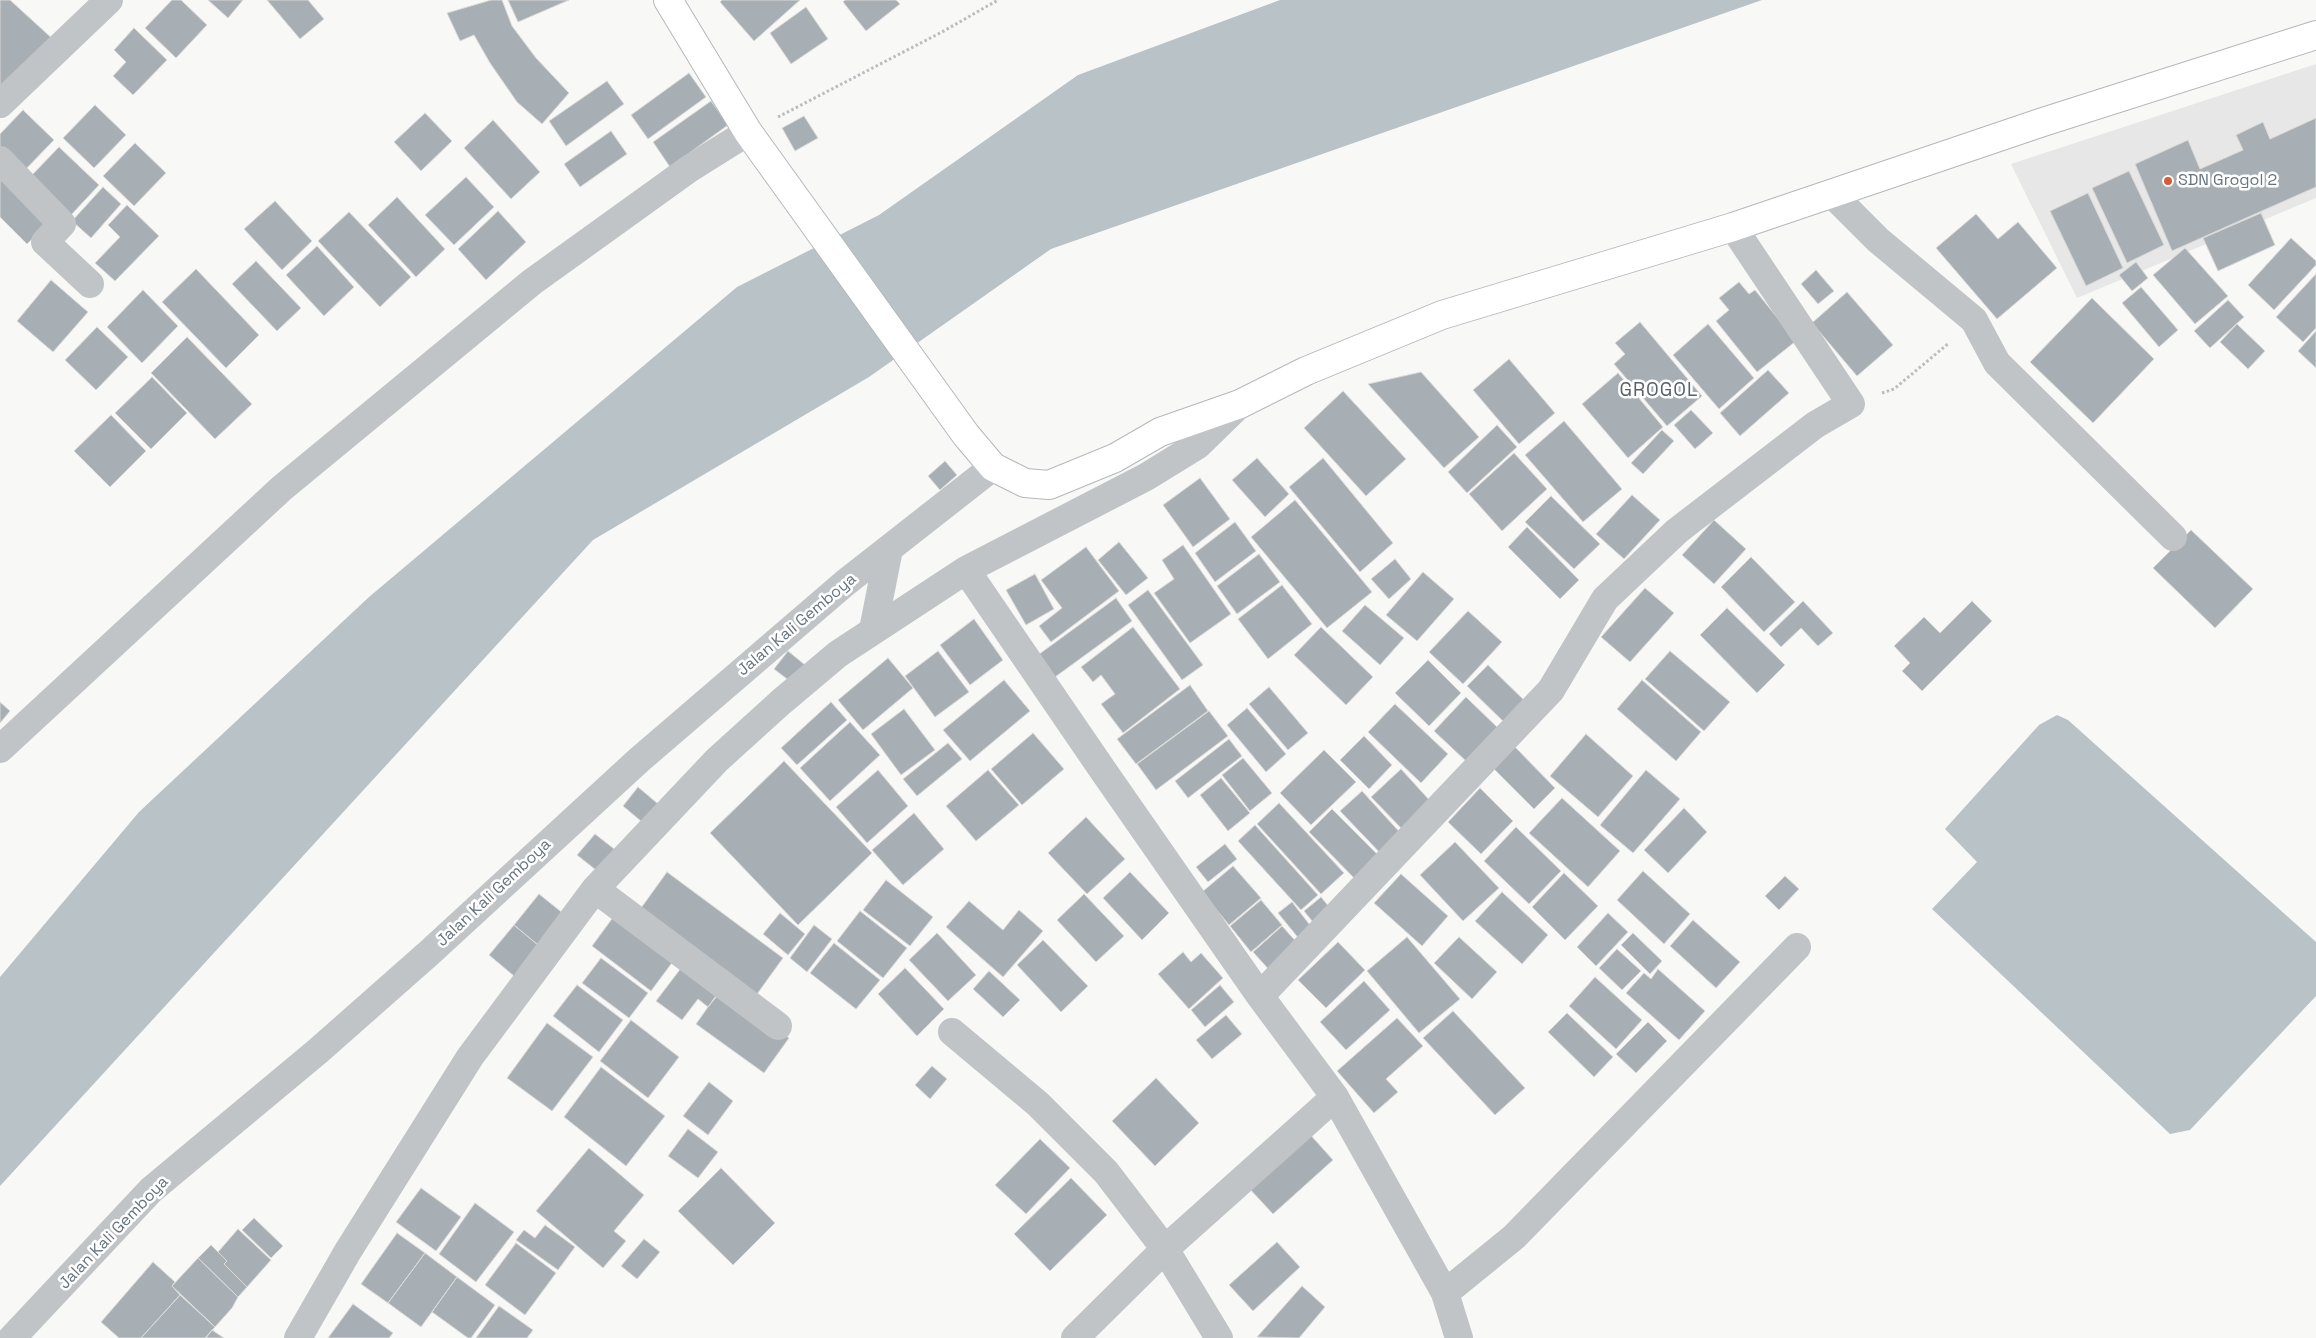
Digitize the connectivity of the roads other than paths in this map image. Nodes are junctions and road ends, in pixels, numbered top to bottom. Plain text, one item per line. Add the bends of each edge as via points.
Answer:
1 (109, 0) edge
2 (668, 0) edge
3 (2316, 36) edge
4 (0, 104) edge
5 (748, 132) junction
6 (0, 160) edge
7 (1832, 194) junction
8 (1733, 227) junction
9 (90, 284) dead end
10 (1240, 404) junction
11 (993, 467) junction
12 (2173, 537) dead end
13 (889, 549) junction
14 (966, 570) junction
15 (873, 630) junction
16 (0, 749) edge
17 (595, 889) junction
18 (1797, 947) dead end
19 (1260, 996) junction
20 (778, 1026) dead end
21 (952, 1032) dead end
22 (1335, 1097) junction
23 (1165, 1249) junction
24 (1445, 1292) junction
25 (12, 1338) edge
26 (298, 1338) edge
27 (1075, 1338) edge
28 (1219, 1338) edge
29 (1459, 1338) edge

1 - 4 street
2 - 5 main road
3 - 7 main road via 2043,122
5 - 11 main road via 966,435
5 - 16 street via 689,169 517,294 282,488
6 - 9 street via 62,224 45,242
7 - 8 main road
7 - 12 street via 1878,240 1974,320 1997,363
8 - 10 main road via 1442,315 1306,371
8 - 19 street via 1851,404 1815,425 1677,532 1605,599 1551,690
10 - 11 main road via 1160,432 1114,458 1049,486 1025,483
10 - 14 street via 1198,445 1146,477
11 - 13 street, Jalan Kali Gemboya
13 - 15 street
13 - 25 street, Jalan Kali Gemboya via 827,598 639,760 318,1051 151,1190
14 - 15 street
14 - 19 street
15 - 17 street via 780,702 717,760
17 - 20 street
17 - 26 street via 470,1057 348,1251
18 - 24 street via 1514,1237
19 - 22 street
21 - 23 street via 1038,1104 1106,1172
22 - 23 street
22 - 24 street
23 - 27 street
23 - 28 street
24 - 29 street

